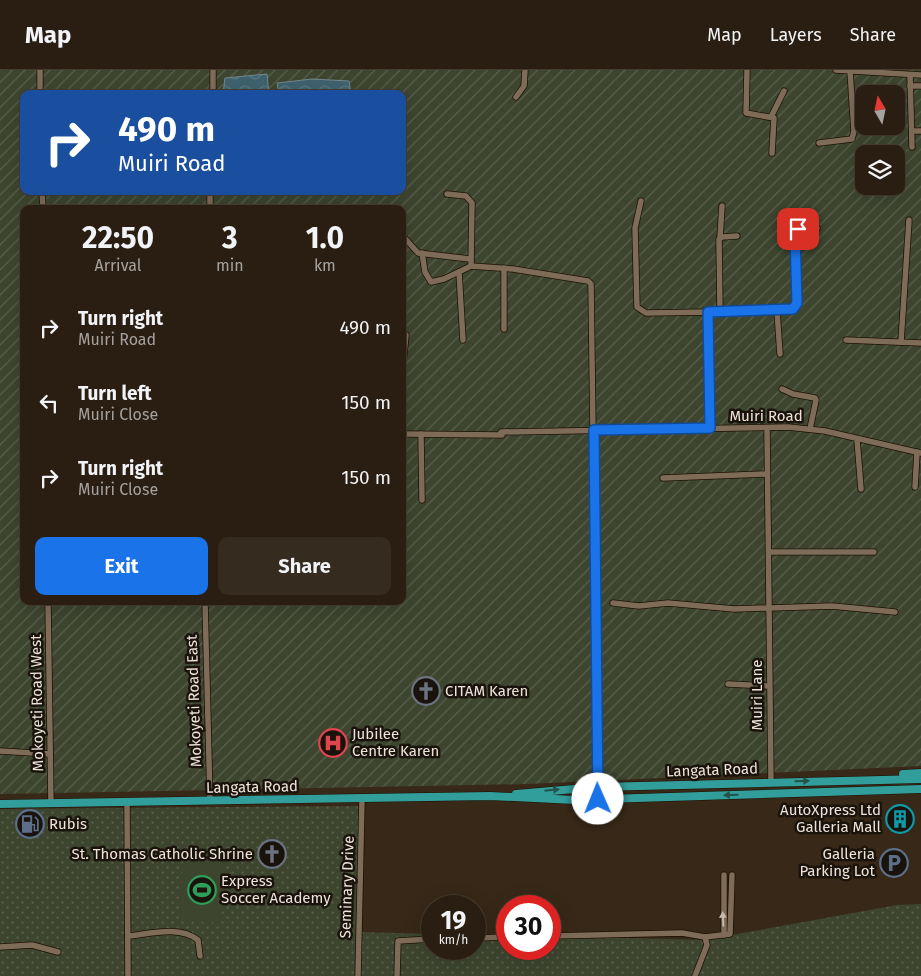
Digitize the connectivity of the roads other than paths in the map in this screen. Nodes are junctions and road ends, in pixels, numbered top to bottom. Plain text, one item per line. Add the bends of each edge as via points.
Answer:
1 (40, 70) edge
2 (213, 70) edge
3 (525, 70) edge
4 (747, 70) edge
5 (836, 70) edge
6 (850, 71) edge
7 (910, 75) junction
8 (921, 75) edge
9 (910, 86) junction
10 (921, 86) edge
11 (40, 90) edge
12 (213, 90) edge
13 (784, 91) dead end
14 (516, 97) dead end
15 (771, 117) junction
16 (912, 131) junction
17 (921, 131) edge
18 (819, 143) dead end
19 (912, 147) dead end
20 (772, 153) dead end
21 (447, 194) dead end
22 (641, 201) dead end
23 (722, 206) dead end
24 (909, 220) dead end
25 (817, 228) dead end
26 (737, 236) dead end
27 (720, 238) junction
28 (406, 240) edge
29 (422, 253) junction
30 (470, 259) junction
31 (471, 266) junction
32 (504, 268) junction
33 (459, 272) junction
34 (777, 311) junction
35 (708, 312) junction
36 (720, 312) junction
37 (504, 329) dead end
38 (463, 340) dead end
39 (846, 340) dead end
40 (901, 342) junction
41 (921, 343) edge
42 (780, 354) dead end
43 (782, 389) dead end
44 (710, 428) junction
45 (767, 428) junction
46 (810, 429) junction
47 (594, 430) junction
48 (406, 434) edge
49 (421, 434) junction
50 (856, 439) junction
51 (919, 453) edge
52 (767, 474) junction
53 (664, 478) dead end
54 (915, 487) dead end
55 (861, 490) dead end
56 (422, 500) dead end
57 (769, 552) junction
58 (874, 552) dead end
59 (613, 603) dead end
60 (48, 605) edge
61 (205, 605) edge
62 (770, 607) junction
63 (895, 612) dead end
64 (728, 684) dead end
65 (770, 686) junction
66 (0, 751) edge
67 (50, 754) junction
68 (921, 773) edge
69 (921, 779) edge
70 (885, 780) junction
71 (771, 782) junction
72 (598, 786) junction
73 (920, 790) edge
74 (504, 796) junction
75 (362, 798) junction
76 (598, 799) junction
77 (210, 801) junction
78 (127, 802) junction
79 (0, 804) edge
80 (51, 804) junction
81 (724, 875) dead end
82 (732, 875) dead end
83 (724, 935) junction
84 (128, 936) junction
85 (561, 936) edge
86 (705, 936) junction
87 (421, 939) edge
88 (0, 947) edge
89 (58, 952) dead end
90 (200, 956) dead end
91 (128, 976) edge
92 (358, 976) edge
93 (397, 976) edge
94 (695, 976) edge

1 - 11 street
2 - 12 street
3 - 14 street via 524,86
4 - 15 street via 746,112
5 - 6 street
6 - 7 street
6 - 18 street via 852,139
7 - 8 street
7 - 9 street
9 - 10 street
9 - 16 street
13 - 15 street
15 - 20 street via 774,121
16 - 17 street
16 - 19 street
21 - 30 street via 466,196 472,203
22 - 35 street via 635,228 636,304 642,312
23 - 27 street
24 - 40 street
25 - 34 street via 798,229 796,232 797,303 793,309
26 - 27 street
27 - 36 street
28 - 29 street via 414,251
29 - 30 street
29 - 33 street via 429,281
30 - 31 street
31 - 32 street
31 - 33 street
32 - 37 street
32 - 47 street via 590,282
33 - 38 street
34 - 36 street
34 - 42 street
35 - 36 street
35 - 44 street
39 - 40 street
40 - 41 street
43 - 46 street via 815,398
44 - 45 street, Muiri Road
44 - 47 street, Muiri Road
45 - 46 street, Muiri Road
45 - 52 street, Muiri Lane
46 - 50 street, Muiri Road
47 - 49 street, Muiri Road via 502,432 502,435
47 - 72 street
48 - 49 street, Muiri Road
49 - 56 street
50 - 51 street, Muiri Road
50 - 55 street
51 - 54 street
52 - 53 street
52 - 57 street, Muiri Lane
57 - 58 street
57 - 62 street, Muiri Lane
59 - 62 street via 639,606 668,603 734,609
60 - 67 street, Mokoyeti Road West
61 - 77 street, Mokoyeti Road East
62 - 63 street via 832,606
62 - 65 street, Muiri Lane
64 - 65 street
65 - 71 street, Muiri Lane
66 - 67 street
67 - 80 street, Mokoyeti Road West
68 - 70 main road via 896,775
69 - 70 main road, Langata Road
71 -> 70 main road, Langata Road
71 - 72 main road, Langata Road
74 -> 72 main road, Langata Road
72 - 76 street
73 -> 76 main road, Langata Road
74 - 75 main road, Langata Road
74 - 76 main road, Langata Road
75 - 77 main road, Langata Road
75 - 92 street, Seminary Drive
77 - 78 main road, Langata Road
78 - 80 main road, Langata Road
78 - 84 street
79 - 80 main road, Langata Road
83 -> 81 street
82 - 83 street via 732,931
83 - 86 street
84 - 90 street via 177,932 192,935 198,940
84 - 91 street
85 - 86 street via 682,933
86 - 94 street via 707,945
87 - 93 street via 398,941
88 - 89 street via 32,945

